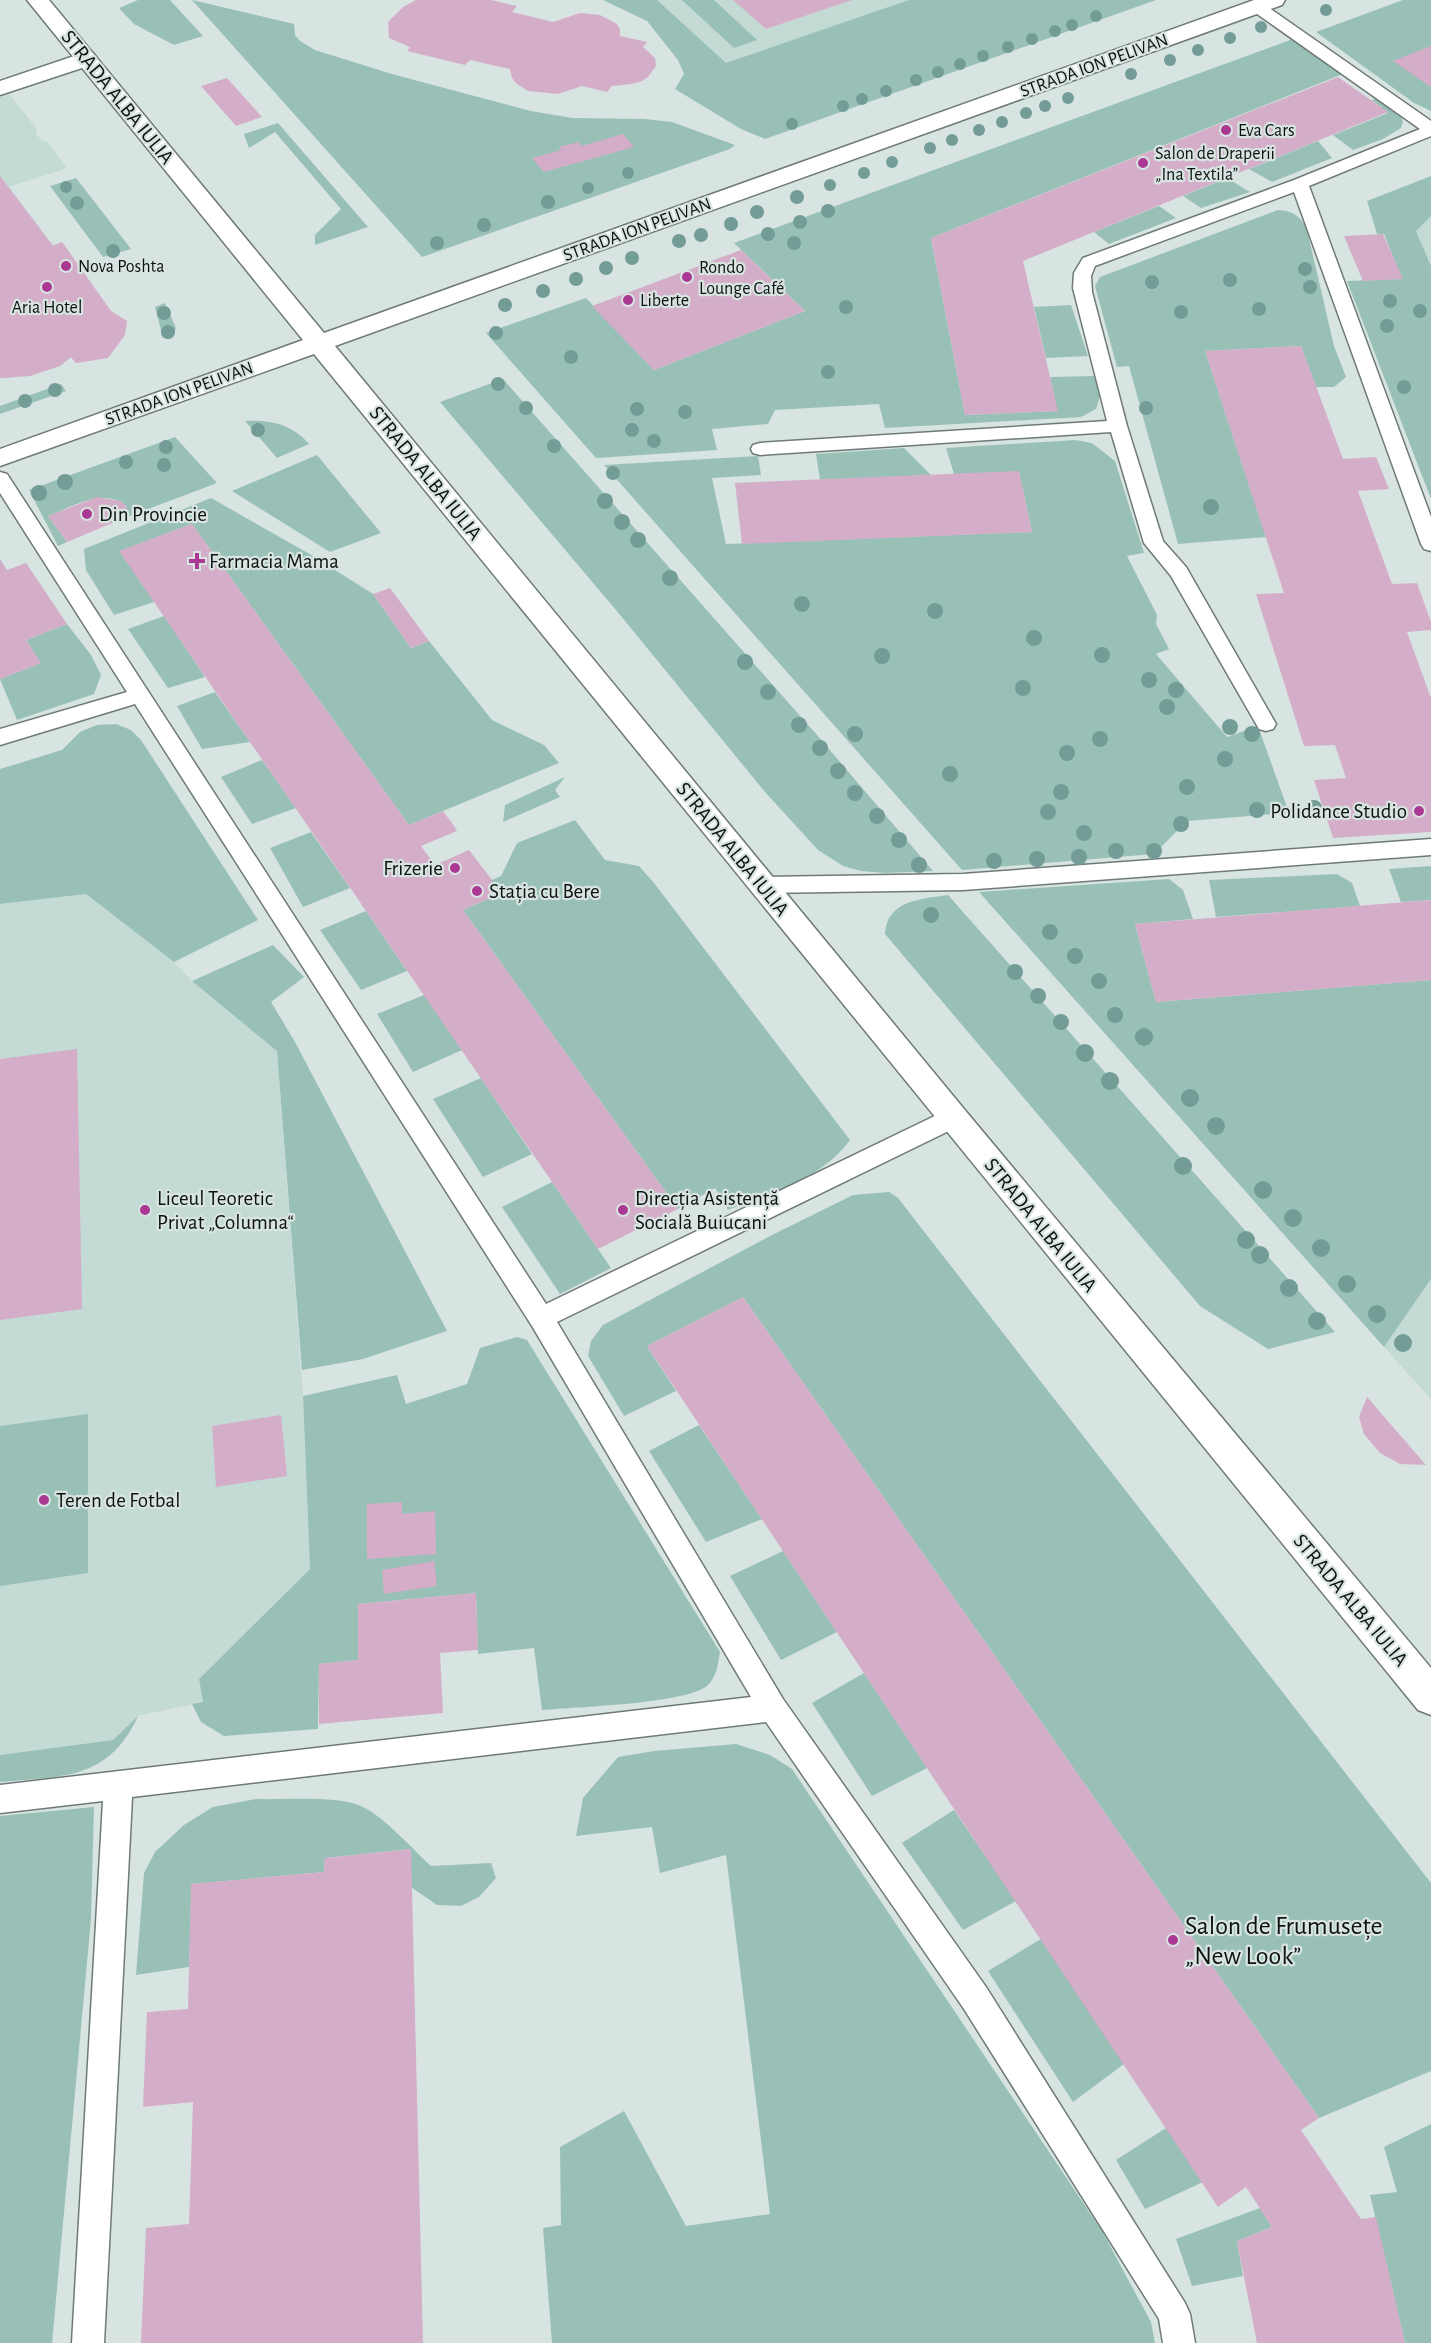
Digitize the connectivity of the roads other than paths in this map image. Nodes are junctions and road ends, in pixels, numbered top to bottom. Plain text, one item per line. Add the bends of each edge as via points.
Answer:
1 (38, 0) edge
2 (1265, 3) edge
3 (86, 59) junction
4 (0, 88) edge
5 (1431, 129) edge
6 (1300, 184) junction
7 (320, 342) junction
8 (1118, 426) junction
9 (760, 449) dead end
10 (0, 458) edge
11 (0, 478) edge
12 (1431, 544) edge
13 (141, 696) junction
14 (1266, 724) dead end
15 (0, 737) edge
16 (1431, 847) edge
17 (763, 885) junction
18 (953, 1118) junction
19 (541, 1318) junction
20 (1431, 1697) edge
21 (773, 1708) junction
22 (118, 1785) junction
23 (0, 1799) edge
24 (88, 2343) edge
25 (1179, 2343) edge

1 - 3 main road, STRADA ALBA IULIA
2 - 5 lane
2 - 7 main road, STRADA ION PELIVAN
3 - 4 main road
3 - 7 main road, STRADA ALBA IULIA
5 - 6 lane
6 - 8 lane via 1089,262 1080,282
6 - 12 lane
7 - 10 main road, STRADA ION PELIVAN
7 - 17 main road, STRADA ALBA IULIA
8 - 9 lane
8 - 14 lane via 1154,543 1179,572
11 - 13 lane
13 - 15 lane
13 - 19 lane
16 - 17 lane via 963,882
17 - 18 main road, STRADA ALBA IULIA
18 - 19 lane
18 - 20 main road, STRADA ALBA IULIA
19 - 21 lane
21 - 22 lane
21 - 25 lane via 975,1998 1174,2314
22 - 23 lane
22 - 24 lane

